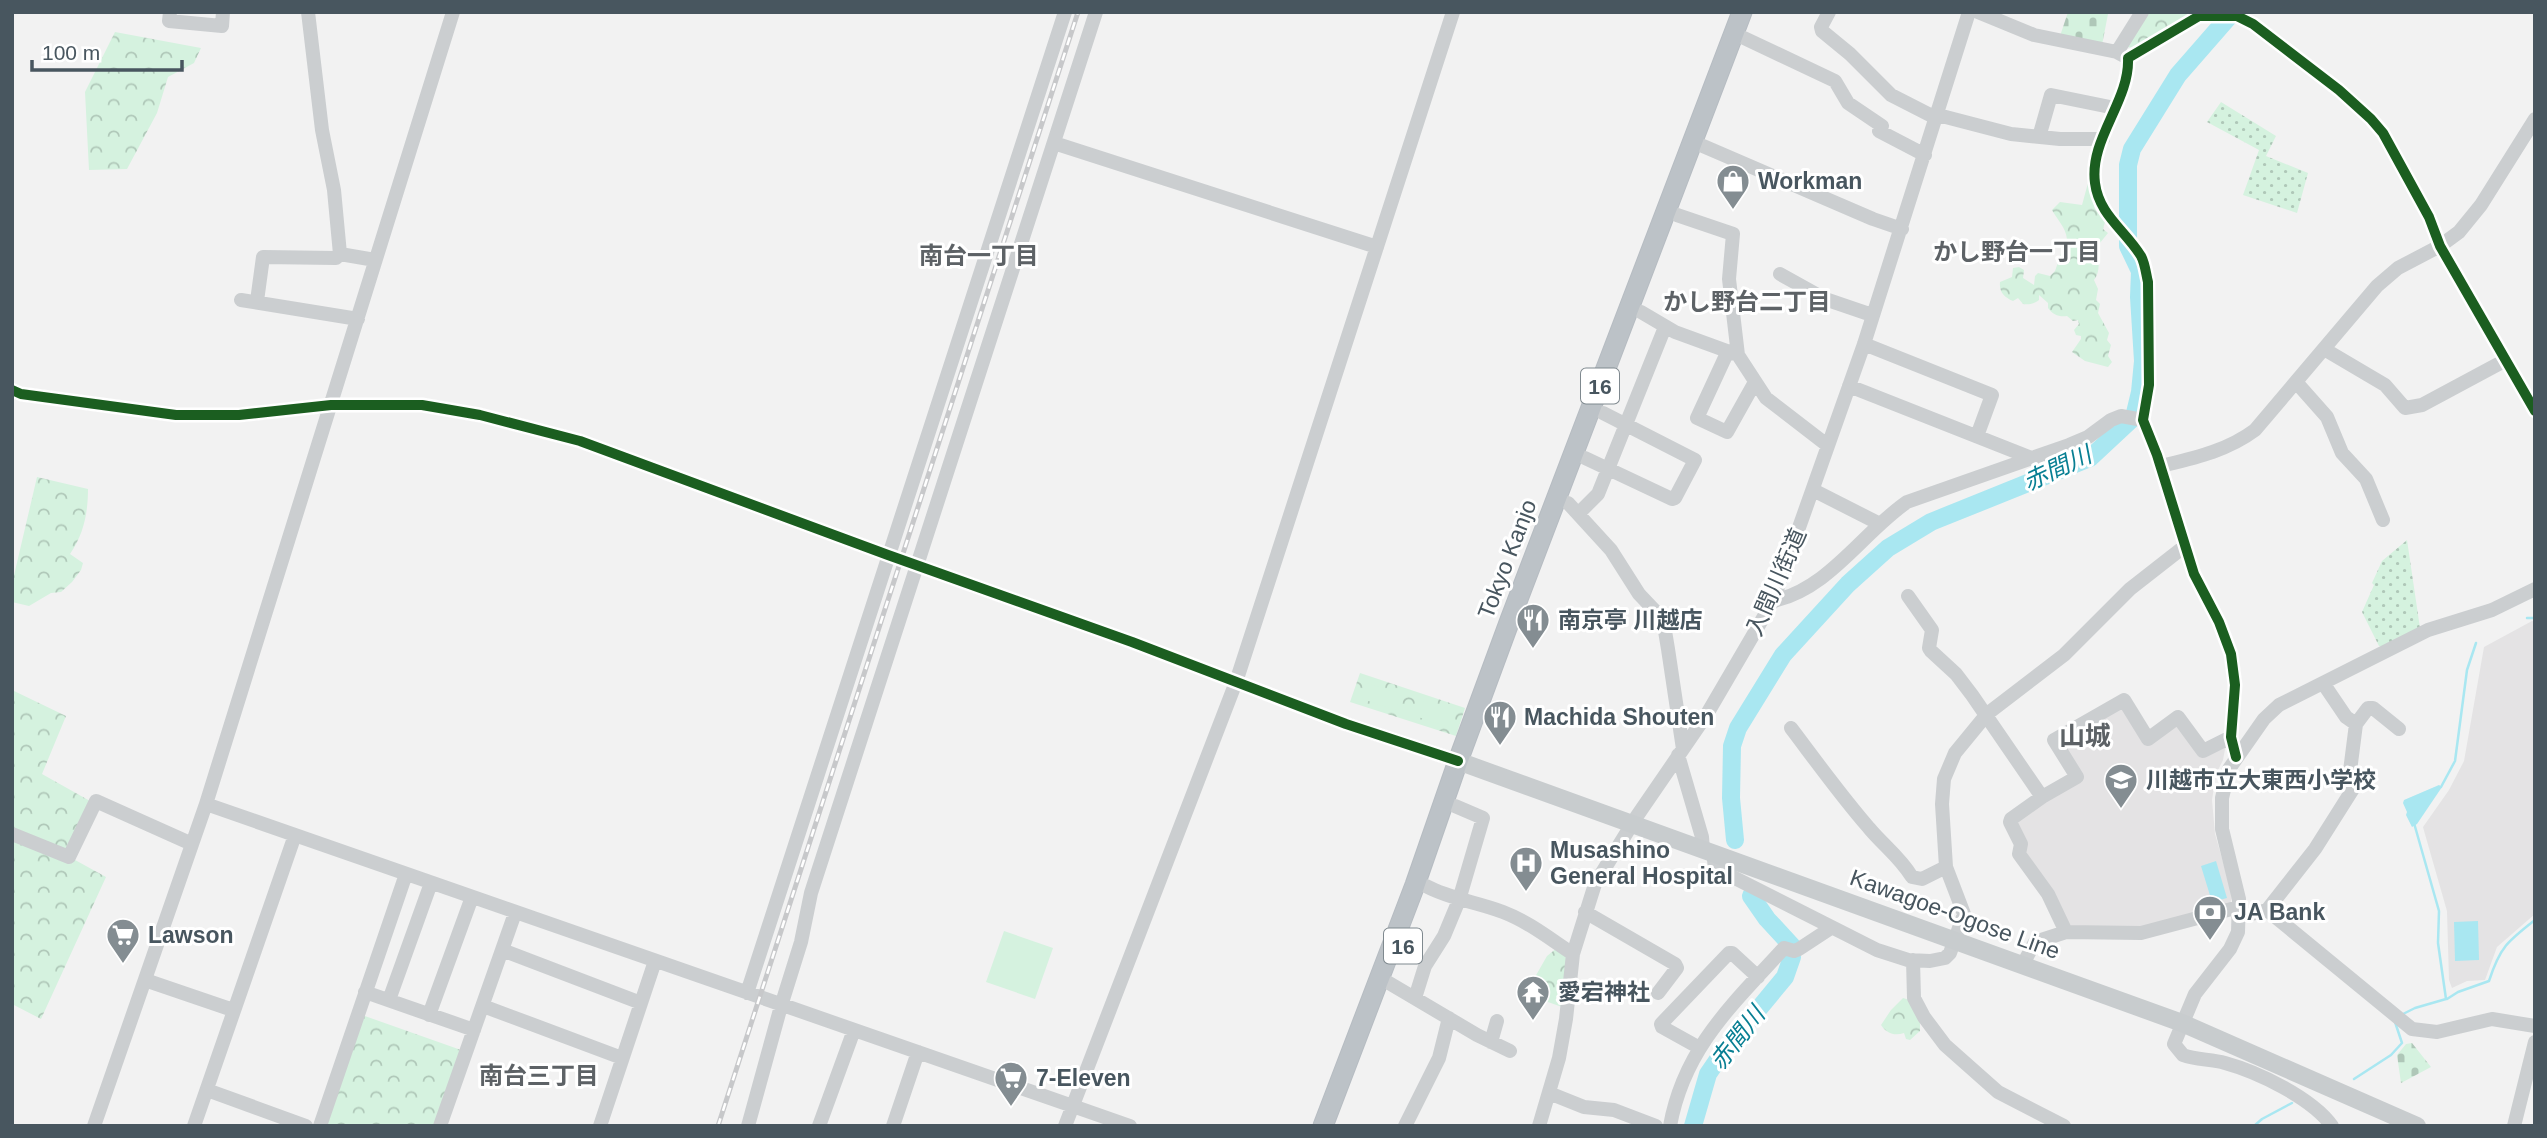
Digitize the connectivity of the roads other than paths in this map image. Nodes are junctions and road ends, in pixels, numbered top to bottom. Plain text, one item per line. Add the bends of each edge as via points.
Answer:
1 (170, 12) edge
2 (223, 12) edge
3 (308, 12) edge
4 (453, 12) edge
5 (1065, 12) edge
6 (1096, 12) edge
7 (1453, 12) edge
8 (1742, 12) edge
9 (1753, 12) edge
10 (1829, 12) edge
11 (1969, 12) edge
12 (1978, 12) edge
13 (2142, 12) edge
14 (1744, 38) junction
15 (2123, 55) junction
16 (2115, 108) junction
17 (1937, 117) junction
18 (2535, 119) edge
19 (2039, 137) junction
20 (2103, 139) junction
21 (1054, 143) junction
22 (1703, 146) junction
23 (1925, 155) junction
24 (1677, 215) junction
25 (1902, 229) junction
26 (2440, 246) junction
27 (1377, 247) junction
28 (340, 254) junction
29 (375, 260) junction
30 (1780, 274) dead end
31 (241, 300) dead end
32 (257, 301) junction
33 (1641, 312) junction
34 (1872, 315) junction
35 (358, 319) junction
36 (1665, 327) junction
37 (1864, 344) junction
38 (2325, 349) junction
39 (1733, 353) junction
40 (2504, 361) junction
41 (1755, 382) junction
42 (2296, 382) junction
43 (1849, 386) junction
44 (12, 390) edge
45 (331, 405) junction
46 (2535, 411) edge
47 (1603, 413) junction
48 (2135, 419) junction
49 (1627, 423) junction
50 (1978, 436) junction
51 (1827, 445) junction
52 (1585, 458) junction
53 (2034, 458) junction
54 (2161, 466) junction
55 (1609, 468) junction
56 (1813, 490) junction
57 (1574, 508) junction
58 (2383, 520) dead end
59 (1880, 524) junction
60 (2185, 546) junction
61 (888, 555) junction
62 (917, 565) junction
63 (2535, 589) edge
64 (1908, 596) dead end
65 (1773, 601) junction
66 (1236, 682) junction
67 (2323, 683) junction
68 (1987, 714) junction
69 (2356, 724) junction
70 (1791, 728) dead end
71 (2399, 729) dead end
72 (2231, 737) junction
73 (1681, 752) junction
74 (2236, 757) junction
75 (1464, 763) junction
76 (2042, 797) junction
77 (206, 804) junction
78 (1455, 806) junction
79 (1632, 824) junction
80 (12, 834) edge
81 (295, 835) junction
82 (192, 844) junction
83 (1708, 851) junction
84 (1946, 867) junction
85 (406, 874) junction
86 (431, 883) junction
87 (1426, 886) junction
88 (472, 897) junction
89 (1459, 900) junction
90 (2267, 910) junction
91 (1585, 912) junction
92 (2239, 912) junction
93 (515, 913) junction
94 (1831, 928) junction
95 (2066, 932) junction
96 (1955, 939) junction
97 (502, 950) junction
98 (1573, 954) junction
99 (1913, 960) junction
100 (655, 961) junction
101 (2023, 964) junction
102 (1758, 977) junction
103 (145, 979) junction
104 (1389, 983) junction
105 (365, 992) junction
106 (747, 993) junction
107 (1658, 993) dead end
108 (1415, 998) junction
109 (389, 1000) junction
110 (641, 1003) junction
111 (483, 1006) junction
112 (780, 1006) junction
113 (233, 1010) junction
114 (429, 1015) junction
115 (1449, 1018) junction
116 (1497, 1021) dead end
117 (2182, 1023) junction
118 (2535, 1026) edge
119 (474, 1030) junction
120 (854, 1030) junction
121 (1491, 1042) junction
122 (2535, 1042) edge
123 (1698, 1047) junction
124 (1510, 1051) dead end
125 (918, 1052) junction
126 (622, 1058) junction
127 (207, 1090) junction
128 (1549, 1093) junction
129 (1074, 1106) junction
130 (1601, 1110) junction
131 (94, 1126) edge
132 (194, 1126) edge
133 (306, 1126) edge
134 (320, 1126) edge
135 (440, 1126) edge
136 (600, 1126) edge
137 (748, 1126) edge
138 (819, 1126) edge
139 (893, 1126) edge
140 (1065, 1126) edge
141 (1130, 1126) edge
142 (1323, 1126) edge
143 (1335, 1126) edge
144 (1405, 1126) edge
145 (1538, 1126) edge
146 (1597, 1126) edge
147 (1656, 1126) edge
148 (1670, 1126) edge
149 (2064, 1126) edge
150 (2332, 1126) edge
151 (2417, 1126) edge
152 (2514, 1126) edge

1 - 2 street via 169,21 222,26
3 - 28 street
4 - 29 street
5 - 61 street
6 - 21 street
7 - 27 street
8 - 75 highway, Tokyo Kanjo / 16
9 - 14 highway, Tokyo Kanjo / 16
10 - 17 street via 1822,31 1892,95
11 - 17 street, 入間川街道
12 - 15 street via 2034,35
13 - 15 street
14 - 22 highway, Tokyo Kanjo / 16
14 - 23 street via 1835,81 1844,99 1881,126 1879,131
15 - 16 street via 2128,67
15 - 26 street via 2199,16 2231,15 2253,24 2339,90 2383,133
16 - 19 street via 2051,95
16 - 20 street
17 - 19 street
17 - 23 street, 入間川街道
18 - 26 street via 2475,214
19 - 20 street
20 - 48 street via 2094,167 2095,183 2105,211 2141,256 2148,282 2149,385
21 - 27 street
21 - 62 street
22 - 24 highway, Tokyo Kanjo / 16
22 - 25 street
23 - 25 street, 入間川街道
24 - 33 highway, Tokyo Kanjo / 16
24 - 39 street via 1733,234 1729,279
25 - 34 street, 入間川街道
26 - 38 street via 2398,268 2376,286
26 - 40 street
27 - 66 street
28 - 29 street
28 - 32 street via 336,258 263,257
29 - 35 street
30 - 34 street via 1825,299
31 - 32 street
32 - 35 street
33 - 36 street
33 - 47 highway, Tokyo Kanjo / 16
34 - 37 street, 入間川街道
35 - 45 street
36 - 39 street
36 - 49 street
37 - 43 street, 入間川街道
37 - 50 street via 1992,395
38 - 40 street via 2385,385 2405,408 2422,405
38 - 42 street
39 - 41 street
39 - 41 street via 1697,418 1727,432
40 - 46 street
41 - 51 street via 1766,398
42 - 54 street via 2245,438 2213,453
42 - 58 street via 2327,417 2342,453 2366,479
43 - 50 street
43 - 51 street, 入間川街道
44 - 45 street via 176,415 239,415
45 - 61 street via 422,405 535,428
45 - 77 street
47 - 49 street
47 - 52 highway, Tokyo Kanjo / 16
48 - 53 street via 2121,416 2088,437
48 - 54 street
49 - 55 street
49 - 55 street via 1695,460 1675,498
50 - 53 street
51 - 56 street, 入間川街道
52 - 55 street
52 - 57 highway, Tokyo Kanjo / 16
53 - 59 street via 1921,496
54 - 60 street
55 - 57 street via 1598,495
56 - 59 street
56 - 65 street, 入間川街道
57 - 73 street via 1658,614 1667,640
57 - 75 highway, Tokyo Kanjo / 16
59 - 65 street via 1813,583
60 - 68 street via 2130,589 2064,655
60 - 72 street via 2234,663
61 - 62 street
61 - 106 street
62 - 66 street
62 - 112 street via 811,893 802,942
63 - 67 street via 2492,610 2442,624
64 - 68 street via 1932,630 1931,652 1956,674
65 - 73 street, 入間川街道
66 - 75 street
66 - 129 street
67 - 69 street
67 - 74 street via 2272,711
68 - 76 street
68 - 84 street via 1955,752 1944,779
69 - 71 street via 2372,707
69 - 90 street via 2350,771 2358,781 2315,849
70 - 84 street via 1912,877 1922,879
72 - 74 street
72 - 76 street via 2203,751 2178,717 2148,739 2124,700 2054,740 2077,777
73 - 79 street, 入間川街道
73 - 83 street
74 - 92 street via 2225,780 2221,818
75 - 78 highway, Tokyo Kanjo / 16
75 - 79 main road, Kawagoe-Ogose Line
75 - 142 highway, Tokyo Kanjo / 16
76 - 95 street via 2010,822 2021,844 2019,854 2048,894
77 - 81 street
77 - 82 street
78 - 87 highway, Tokyo Kanjo / 16
78 - 89 street via 1483,818
79 - 83 main road, Kawagoe-Ogose Line
79 - 91 street, 入間川街道 via 1595,884
80 - 82 street via 69,857 96,801
81 - 85 street
81 - 113 street
82 - 103 street
83 - 94 street via 1715,869
83 - 96 main road, Kawagoe-Ogose Line
84 - 96 street via 1963,910
85 - 86 street
85 - 105 street
86 - 88 street
86 - 109 street
87 - 89 street
87 - 104 highway, Tokyo Kanjo / 16
88 - 93 street
88 - 114 street
89 - 98 street via 1515,917
89 - 108 street via 1425,966
90 - 92 street
90 - 118 street via 2412,1029 2448,1031 2492,1019
91 - 98 street, 入間川街道
91 - 107 street via 1675,964 1677,968
92 - 95 street via 2141,933
92 - 117 street via 2235,940 2199,988
93 - 97 street
93 - 100 street
94 - 99 street via 1891,956
94 - 102 street via 1799,949 1784,948
95 - 101 street via 2035,942
96 - 99 street via 1950,953 1941,960
96 - 101 main road, Kawagoe-Ogose Line
97 - 110 street
97 - 111 street
98 - 128 street, 入間川街道 via 1564,1029
99 - 149 street via 1914,998 1945,1045 1998,1091
100 - 106 street
100 - 110 street
101 - 117 main road, Kawagoe-Ogose Line
102 - 123 street
102 - 123 street via 1729,953 1661,1024
103 - 113 street
103 - 131 street
104 - 108 street
104 - 143 highway, Tokyo Kanjo / 16
105 - 109 street
105 - 134 street
106 - 112 street
108 - 115 street
109 - 114 street
110 - 126 street
111 - 119 street
111 - 126 street
112 - 120 street
112 - 137 street
113 - 127 street
114 - 119 street
115 - 121 street
115 - 144 street via 1440,1058
116 - 121 street
117 - 150 street via 2174,1044 2182,1055 2225,1063 2277,1086 2312,1107
117 - 151 main road, Kawagoe-Ogose Line
119 - 135 street
120 - 125 street
120 - 138 street
121 - 124 street
122 - 152 street
123 - 148 street via 1676,1095
125 - 129 street
125 - 139 street
126 - 136 street
127 - 132 street
127 - 133 street
128 - 130 street
128 - 145 street, 入間川街道
129 - 140 street
129 - 141 street
130 - 146 street
130 - 147 street via 1614,1110

